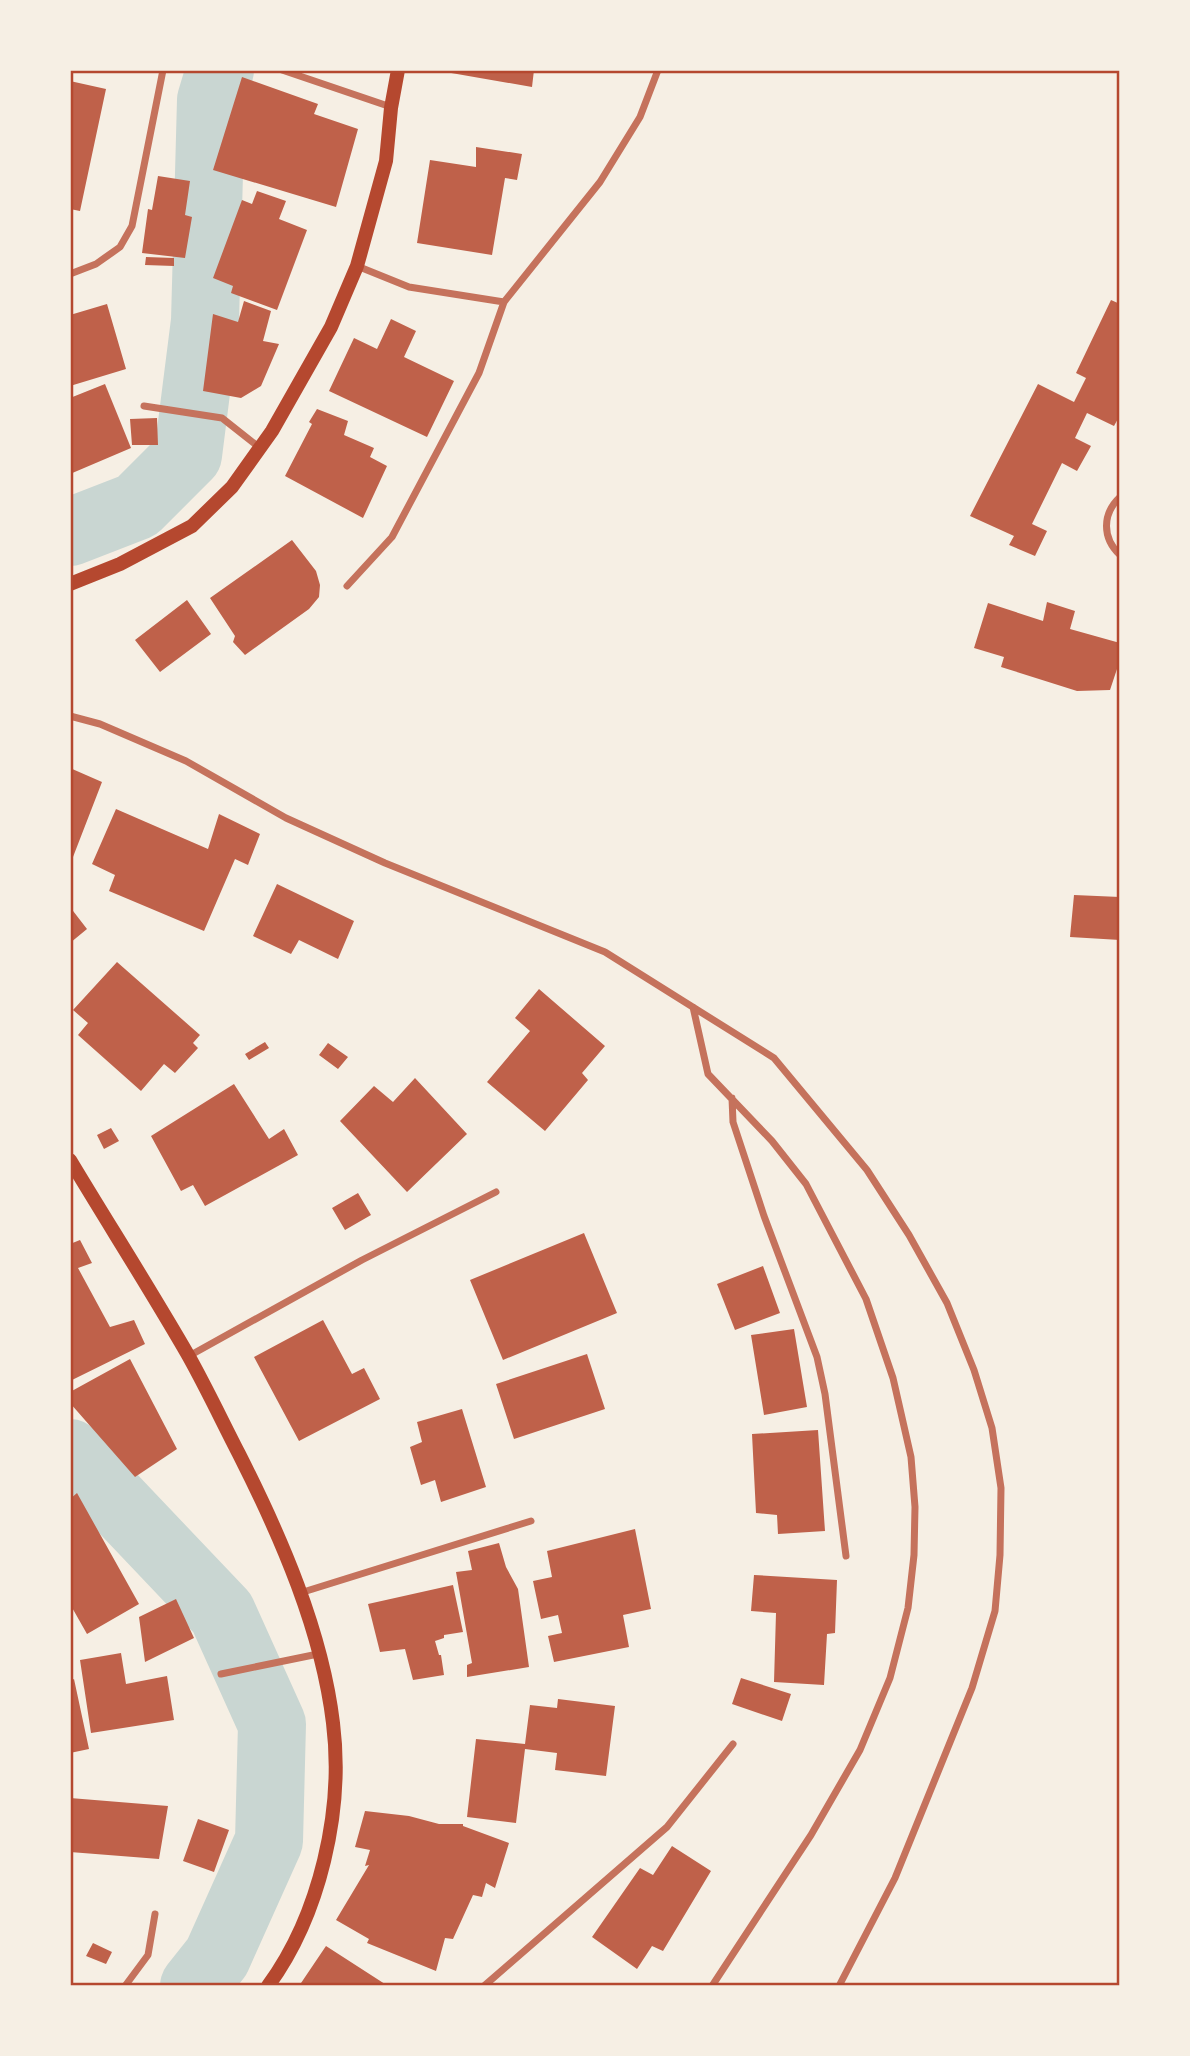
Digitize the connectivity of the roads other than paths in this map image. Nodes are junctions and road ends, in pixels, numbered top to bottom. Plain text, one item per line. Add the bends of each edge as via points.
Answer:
1 (163, 70) edge
2 (282, 70) edge
3 (398, 70) edge
4 (658, 70) edge
5 (391, 107) junction
6 (357, 266) junction
7 (70, 274) edge
8 (504, 302) junction
9 (144, 407) dead end
10 (260, 448) junction
11 (1120, 497) edge
12 (1120, 555) edge
13 (70, 584) edge
14 (347, 586) dead end
15 (70, 716) edge
16 (693, 1007) junction
17 (732, 1098) junction
18 (70, 1160) edge
19 (496, 1192) dead end
20 (189, 1356) junction
21 (531, 1521) dead end
22 (846, 1556) dead end
23 (300, 1593) junction
24 (318, 1654) junction
25 (221, 1674) dead end
26 (733, 1744) dead end
27 (155, 1914) dead end
28 (125, 1986) edge
29 (268, 1986) edge
30 (484, 1986) edge
31 (712, 1986) edge
32 (839, 1986) edge

1 - 7 street via 132,226 120,247 96,264
2 - 5 street
3 - 5 main road
4 - 8 street via 640,117 600,182
5 - 6 main road via 386,161
6 - 8 street via 409,287
6 - 10 main road via 303,380
8 - 14 street via 479,373 392,537
9 - 10 street via 222,418
10 - 13 main road via 232,486 192,526 120,565
11 - 12 street via 1111,508 1105,530
15 - 16 street via 186,761 286,818 384,863 605,951
16 - 17 street via 708,1074
16 - 32 street via 774,1058 867,1170 947,1303 992,1429 1000,1488 995,1611 972,1688 895,1878
17 - 22 street via 733,1122 817,1357
17 - 31 street via 806,1184 866,1299 893,1378 911,1457 915,1519 908,1608 890,1678 860,1750 811,1835
18 - 20 main road
19 - 20 street
20 - 23 main road via 282,1544
21 - 23 street
23 - 24 main road
24 - 25 street
24 - 29 main road via 334,1726 336,1787 319,1880 302,1926
26 - 30 street via 667,1827
27 - 28 street via 148,1955

